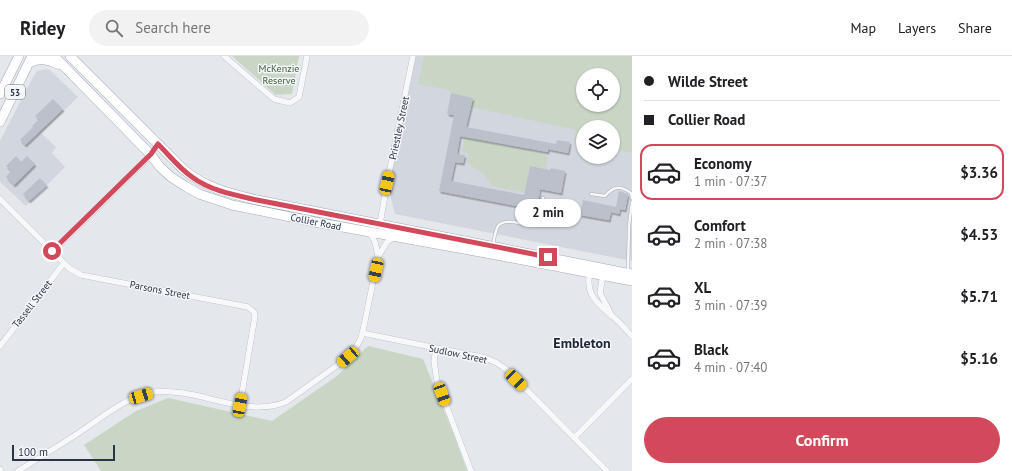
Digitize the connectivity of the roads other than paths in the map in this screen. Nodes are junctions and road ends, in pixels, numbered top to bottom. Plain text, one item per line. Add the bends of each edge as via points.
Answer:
1 (14, 56) edge
2 (19, 56) edge
3 (54, 56) edge
4 (70, 56) edge
5 (224, 56) edge
6 (307, 56) edge
7 (413, 56) edge
8 (31, 60) edge
9 (63, 65) junction
10 (9, 76) junction
11 (0, 94) edge
12 (0, 122) edge
13 (158, 144) junction
14 (151, 154) junction
15 (591, 194) dead end
16 (544, 198) dead end
17 (632, 198) edge
18 (0, 199) edge
19 (632, 202) edge
20 (380, 224) junction
21 (370, 232) junction
22 (394, 237) junction
23 (492, 250) junction
24 (52, 251) junction
25 (378, 256) junction
26 (64, 263) junction
27 (590, 269) junction
28 (603, 272) junction
29 (630, 273) edge
30 (632, 281) edge
31 (612, 316) junction
32 (362, 333) junction
33 (632, 336) edge
34 (0, 346) edge
35 (436, 349) junction
36 (632, 380) edge
37 (240, 405) junction
38 (574, 438) junction
39 (18, 471) edge
40 (471, 471) edge
41 (607, 471) edge

1 - 10 main road
2 - 10 main road, 53
3 - 9 main road, Collier Road
4 - 13 main road, Collier Road
5 - 6 street via 274,99 290,103 299,97
7 - 20 street, Priestley Street
8 - 9 main road via 42,58
8 - 12 main road, 53
9 - 14 main road, Collier Road
10 - 11 main road, 53
13 - 14 street
13 - 20 main road, Collier Road via 192,176 211,188 257,200
14 - 21 main road, Collier Road via 171,177 199,194 213,199 258,211
14 - 24 street
15 - 17 lane via 605,196 610,190 618,187 631,193
16 - 23 lane via 537,221 528,224 503,223 499,226
18 - 24 street, Parsons Street
19 - 29 lane via 629,226
20 - 23 main road, Collier Road
21 - 22 main road, Collier Road
21 - 25 street
22 - 23 main road, Collier Road
22 - 25 street via 386,242
23 - 27 main road, Collier Road
24 - 26 street, Parsons Street
25 - 32 street
26 - 34 street, Tassell Street
26 - 37 street, Parsons Street via 81,275 248,307 255,316
27 - 28 main road, Collier Road
27 - 31 street via 588,282 593,297
28 - 29 main road, Collier Road
28 - 30 main road, Collier Road
28 - 31 street via 600,293
31 - 33 street
32 - 35 street, Sudlow Street
32 - 37 street via 348,357 286,402 267,408
35 - 38 street, Sudlow Street via 486,358 507,370
35 - 40 street via 434,362 437,381
36 - 38 street
37 - 39 street via 166,392 141,396 130,400
38 - 41 street, Sudlow Street

